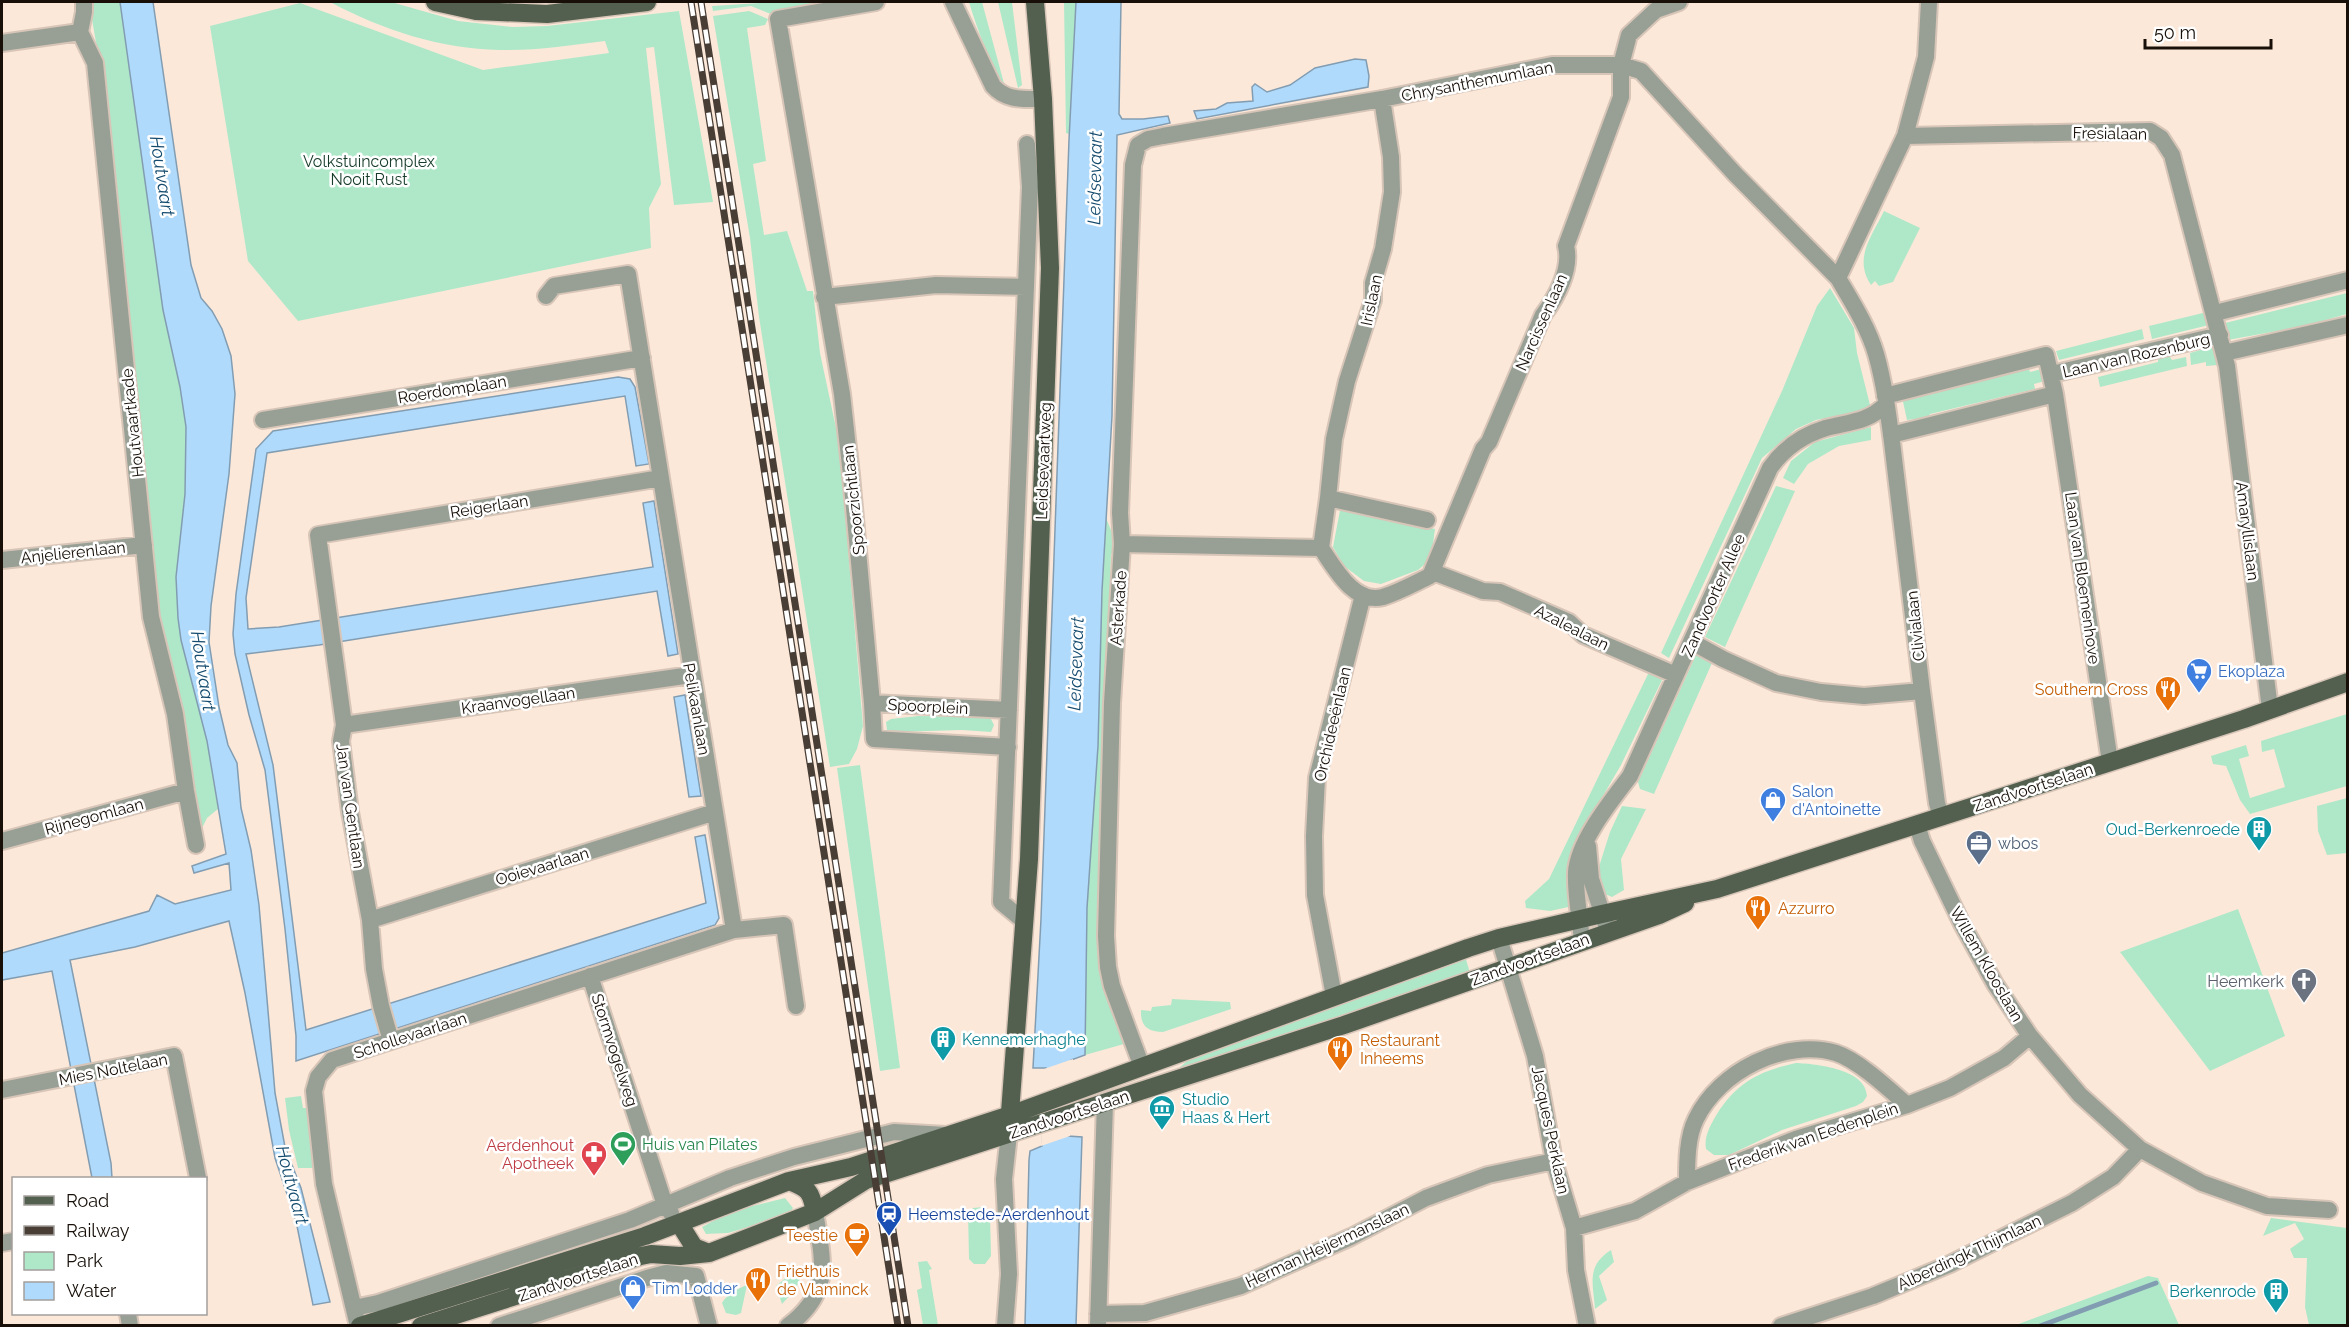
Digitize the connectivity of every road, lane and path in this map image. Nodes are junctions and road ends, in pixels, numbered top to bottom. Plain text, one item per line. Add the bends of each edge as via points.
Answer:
1 (84, 2) edge
2 (435, 2) edge
3 (647, 2) edge
4 (876, 2) edge
5 (953, 2) edge
6 (1035, 2) edge
7 (1679, 2) edge
8 (1929, 2) edge
9 (80, 32) junction
10 (2, 43) edge
11 (1622, 65) junction
12 (1043, 99) junction
13 (1382, 99) junction
14 (1905, 136) junction
15 (1027, 144) dead end
16 (1138, 145) joint
17 (1838, 278) junction
18 (2348, 280) edge
19 (1026, 286) junction
20 (546, 296) dead end
21 (824, 297) junction
22 (2215, 313) junction
23 (2348, 325) edge
24 (2220, 335) junction
25 (2224, 353) junction
26 (642, 358) junction
27 (2052, 374) junction
28 (2055, 394) junction
29 (1885, 400) junction
30 (263, 420) dead end
31 (1891, 435) junction
32 (661, 478) junction
33 (1328, 498) junction
34 (1427, 520) dead end
35 (318, 535) joint
36 (1122, 544) junction
37 (144, 545) junction
38 (1321, 548) junction
39 (2, 560) edge
40 (1433, 572) junction
41 (1363, 596) junction
42 (1692, 642) junction
43 (691, 675) junction
44 (1676, 675) junction
45 (2348, 682) edge
46 (1922, 691) junction
47 (872, 703) junction
48 (2270, 709) junction
49 (1009, 710) junction
50 (344, 724) junction
51 (1008, 747) junction
52 (2110, 762) junction
53 (186, 791) junction
54 (715, 812) junction
55 (1941, 817) junction
56 (1917, 825) junction
57 (1588, 839) junction
58 (2, 841) edge
59 (196, 845) dead end
60 (1717, 889) junction
61 (1602, 914) junction
62 (1580, 919) junction
63 (370, 920) junction
64 (1024, 921) junction
65 (734, 930) junction
66 (1608, 931) junction
67 (1499, 938) junction
68 (1582, 941) junction
69 (1508, 968) junction
70 (590, 976) junction
71 (1334, 996) junction
72 (796, 1006) dead end
73 (2030, 1036) junction
74 (390, 1037) junction
75 (1139, 1059) junction
76 (2, 1090) edge
77 (1105, 1102) junction
78 (1907, 1105) junction
79 (1010, 1115) junction
80 (1009, 1134) junction
81 (947, 1136) junction
82 (2140, 1149) junction
83 (1554, 1161) junction
84 (198, 1177) edge
85 (789, 1181) junction
86 (1687, 1182) junction
87 (665, 1205) junction
88 (2329, 1210) dead end
89 (815, 1212) junction
90 (679, 1223) junction
91 (1574, 1228) junction
92 (709, 1254) junction
93 (354, 1308) junction
94 (1098, 1320) edge
95 (359, 1326) edge
96 (421, 1326) edge
97 (499, 1326) edge
98 (709, 1326) edge
99 (788, 1326) edge
100 (1005, 1326) edge
101 (1587, 1326) edge
102 (1781, 1326) edge

1 - 9 street
2 - 3 main road via 476,11 547,14
4 - 21 street, Spoorzichtlaan via 778,19
5 - 12 street via 999,93 1012,98
6 - 12 main road, Leidsevaartweg
7 - 11 street, Narcissenlaan via 1656,10 1636,27 1629,35
8 - 14 street via 1926,57
9 - 10 street
9 - 37 street, Houtvaartkade via 95,63
11 - 13 street, Chrysanthemumlaan via 1552,65
11 - 17 street, Chrysanthemumlaan via 1641,71
11 - 40 street, Narcissenlaan via 1621,97 1566,246 1569,257 1554,300 1543,315 1483,449
12 - 64 main road, Leidsevaartweg via 1050,268
13 - 16 street, Chrysanthemumlaan via 1163,136
13 - 33 street, Irislaan via 1392,192 1373,300 1347,381 1334,439
14 - 17 street
14 - 22 street, Fresialaan via 2150,131 2161,138 2172,155
15 - 19 street, Leidsevaartweg via 1030,187
16 - 36 street, Asterkade via 1133,165
17 - 29 street via 1856,307 1875,352
18 - 22 street, Laan van Rozenburg
19 - 21 street via 936,285
19 - 49 street, Leidsevaartweg
20 - 26 street, Pelikaanlaan via 554,286 628,274
21 - 47 street, Spoorzichtlaan via 842,394
22 - 24 street, Fresialaan
23 - 25 street, Laan van Rozenburg
24 - 25 street, Fresialaan
24 - 27 street, Laan van Rozenburg
25 - 48 street, Amaryllislaan
26 - 30 street, Roerdomplaan
26 - 32 street, Pelikaanlaan
27 - 28 street, Laan van Rozenburg
27 - 29 street, Laan van Rozenburg via 2046,355
28 - 31 street, Laan van Rozenburg
28 - 52 street, Laan van Bloemenhove
29 - 31 street
29 - 42 street, Zandvoorter Allee via 1877,414 1805,436 1778,456
31 - 46 street, Clivialaan
32 - 35 street, Reigerlaan
32 - 43 street, Pelikaanlaan
33 - 34 street
33 - 38 street, Irislaan
35 - 50 street, Jan van Gentlaan
36 - 38 street
36 - 75 street, Asterkade via 1112,703 1106,936 1112,986
37 - 39 street, Anjelierenlaan
37 - 53 street, Houtvaartkade via 152,617 176,714
38 - 41 street via 1342,580
40 - 41 street via 1380,598
40 - 44 street, Azalealaan via 1484,591 1500,592 1569,622 1583,635
41 - 71 street, Orchideeënlaan via 1317,778 1315,895
42 - 44 street, Zandvoorter Allee
42 - 46 street via 1776,683 1864,696
43 - 50 street, Kraanvogellaan
43 - 54 street, Pelikaanlaan
44 - 57 street, Zandvoorter Allee via 1630,776
45 - 48 main road, Zandvoortselaan
46 - 55 street, Clivialaan
47 - 49 street, Spoorplein
47 - 51 street, Spoorplein via 873,739
48 - 52 main road, Zandvoortselaan
49 - 51 street, Leidsevaartweg
50 - 63 street, Jan van Gentlaan via 341,741 350,812
51 - 64 street, Leidsevaartweg via 1001,902
52 - 55 main road, Zandvoortselaan
53 - 58 street, Rijnegomlaan
53 - 59 street, Houtvaartkade
54 - 63 street, Ooievaarlaan
54 - 65 street, Pelikaanlaan
55 - 56 main road, Zandvoortselaan
56 - 60 main road, Zandvoortselaan
56 - 73 street, Willem Klooslaan via 1962,924
57 - 61 street via 1591,879
57 - 62 street, Zandvoorter Allee via 1576,869
60 - 61 main road, Zandvoortselaan
60 - 66 main road, Zandvoortselaan via 1659,915
61 - 62 main road, Zandvoortselaan
61 - 66 street
62 - 67 main road, Zandvoortselaan
62 - 68 street, Zandvoorter Allee
63 - 74 street, Jan van Gentlaan via 374,969
64 - 79 main road, Leidsevaartweg
65 - 70 street, Schollevaarlaan
65 - 72 street via 784,925
66 - 68 main road, Zandvoortselaan
67 - 69 street, Jacques Perklaan
67 - 71 main road, Zandvoortselaan
68 - 69 main road, Zandvoortselaan
69 - 77 main road, Zandvoortselaan
69 - 83 street, Jacques Perklaan via 1535,1056
70 - 74 street, Schollevaarlaan
70 - 87 street, Stormvogelweg
71 - 75 main road, Zandvoortselaan via 1188,1049
73 - 78 street, Frederik van Eedenplein via 2004,1058 1950,1088
73 - 82 street, Willem Klooslaan via 2080,1095
74 - 93 street, Schollevaarlaan via 332,1060 318,1077 314,1091 324,1184
75 - 79 main road, Zandvoortselaan via 1072,1092
76 - 84 street, Mies Noltelaan via 174,1056
77 - 80 main road, Zandvoortselaan
77 - 94 street
78 - 86 street, Frederik van Eedenplein via 1796,1139
78 - 86 street, Frederik van Eedenplein via 1873,1075 1837,1054 1799,1049 1755,1062 1713,1092 1695,1120
79 - 80 main road, Leidsevaartweg
79 - 81 main road, Zandvoortselaan
80 - 89 main road, Zandvoortselaan via 866,1180
80 - 100 street, Leidsevaartweg via 1004,1179 1009,1274
81 - 85 main road, Zandvoortselaan via 851,1167
81 - 87 street, Zandvoortselaan via 894,1132 794,1157
82 - 88 street, Willem Klooslaan via 2202,1183 2267,1206
82 - 102 street, Alberdingk Thijmlaan via 2113,1177 2072,1203 1950,1264 1873,1296
83 - 91 street, Jacques Perklaan
83 - 94 street, Herman Heijermanslaan via 1488,1175 1426,1198 1351,1237 1241,1286 1145,1313
85 - 89 main road via 805,1187 812,1196
85 - 90 main road, Zandvoortselaan
86 - 91 street, Frederik van Eedenplein via 1635,1211
87 - 90 street, Stormvogelweg
87 - 93 street, Zandvoortselaan
89 - 92 main road, Zandvoortselaan
89 - 99 street via 822,1266 820,1286 808,1308
90 - 92 main road via 694,1247
90 - 95 main road, Zandvoortselaan
91 - 101 street, Jacques Perklaan via 1576,1270
92 - 96 main road, Zandvoortselaan via 641,1256
93 - 95 street, Zandvoortselaan
97 - 98 street, Zandvoortselaan via 666,1273 696,1276

